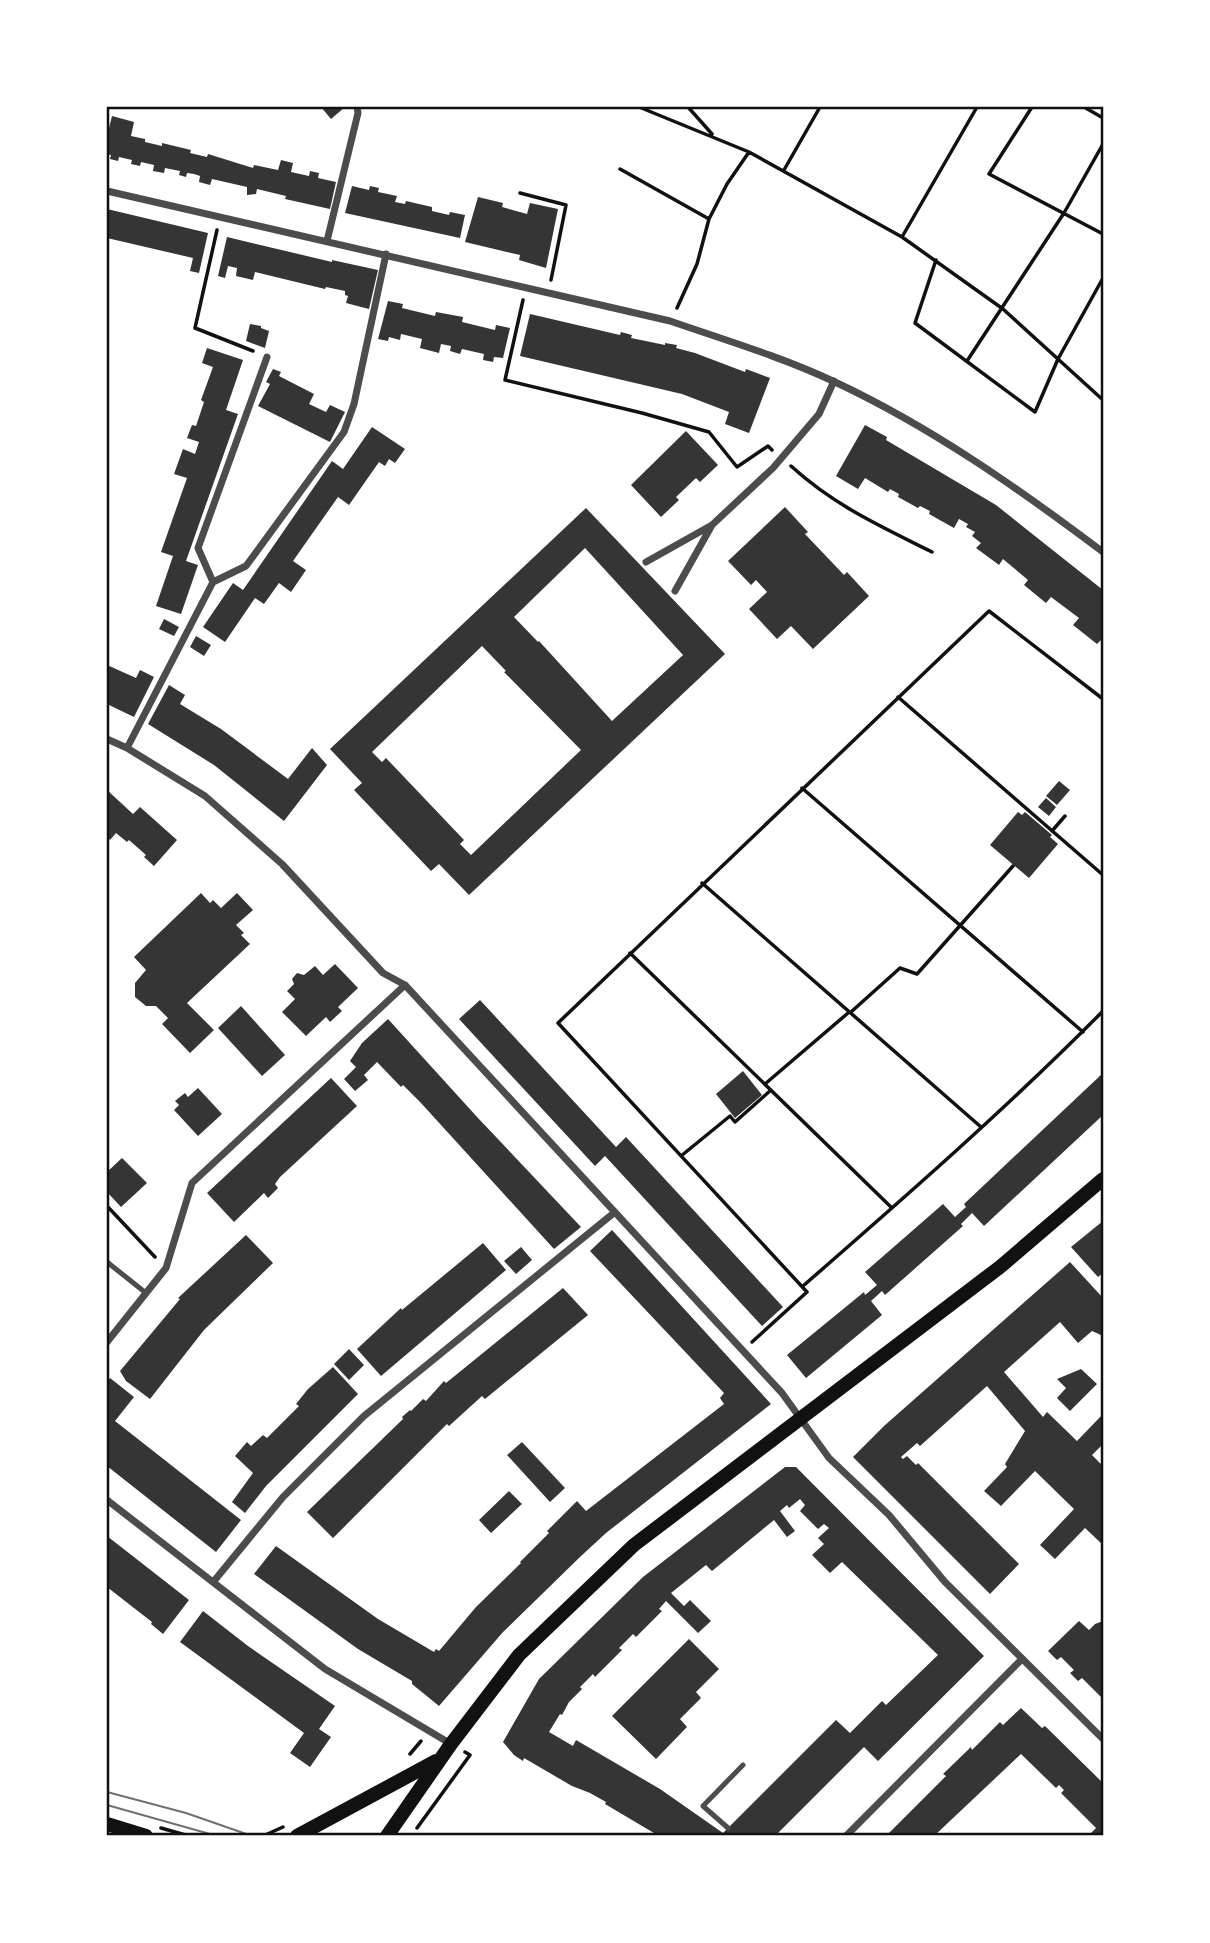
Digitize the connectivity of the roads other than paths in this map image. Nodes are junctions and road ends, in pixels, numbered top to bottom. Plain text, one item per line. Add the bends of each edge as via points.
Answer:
1 (357, 107) edge
2 (107, 191) edge
3 (327, 241) junction
4 (386, 254) junction
5 (267, 357) road end
6 (834, 381) junction
7 (712, 525) junction
8 (1103, 552) edge
9 (646, 562) dead end
10 (213, 582) junction
11 (675, 591) dead end
12 (107, 739) edge
13 (127, 748) junction
14 (405, 985) junction
15 (1103, 1180) edge
16 (615, 1212) junction
17 (107, 1262) edge
18 (146, 1293) junction
19 (107, 1342) edge
20 (800, 1418) junction
21 (107, 1500) edge
22 (214, 1581) junction
23 (1022, 1659) junction
24 (1103, 1739) edge
25 (451, 1744) junction
26 (440, 1759) junction
27 (743, 1765) dead end
28 (107, 1824) edge
29 (728, 1828) dead end
30 (146, 1836) edge
31 (297, 1836) edge
32 (387, 1836) edge
33 (846, 1836) edge

1 - 3 street
2 - 3 street
3 - 4 street
4 - 6 street via 670,321
4 - 10 street via 344,432 246,566
5 - 10 street via 198,548
6 - 7 street via 819,414
6 - 8 street via 925,429 1028,495
7 - 9 street
7 - 11 street
10 - 13 street
12 - 13 street
13 - 14 street via 205,796 282,864 383,973
14 - 16 street
14 - 18 street via 192,1183 166,1268
15 - 20 main road via 1000,1267
16 - 20 street
16 - 22 street via 364,1416 283,1497
17 - 18 lane
18 - 19 street
20 - 23 street via 829,1458 889,1515 945,1582
20 - 25 main road via 634,1545 519,1655
21 - 22 street
22 - 25 street via 325,1669
23 - 24 street
23 - 33 street
25 - 26 main road
26 - 31 main road
26 - 32 main road
27 - 29 lane via 703,1805
28 - 30 main road

